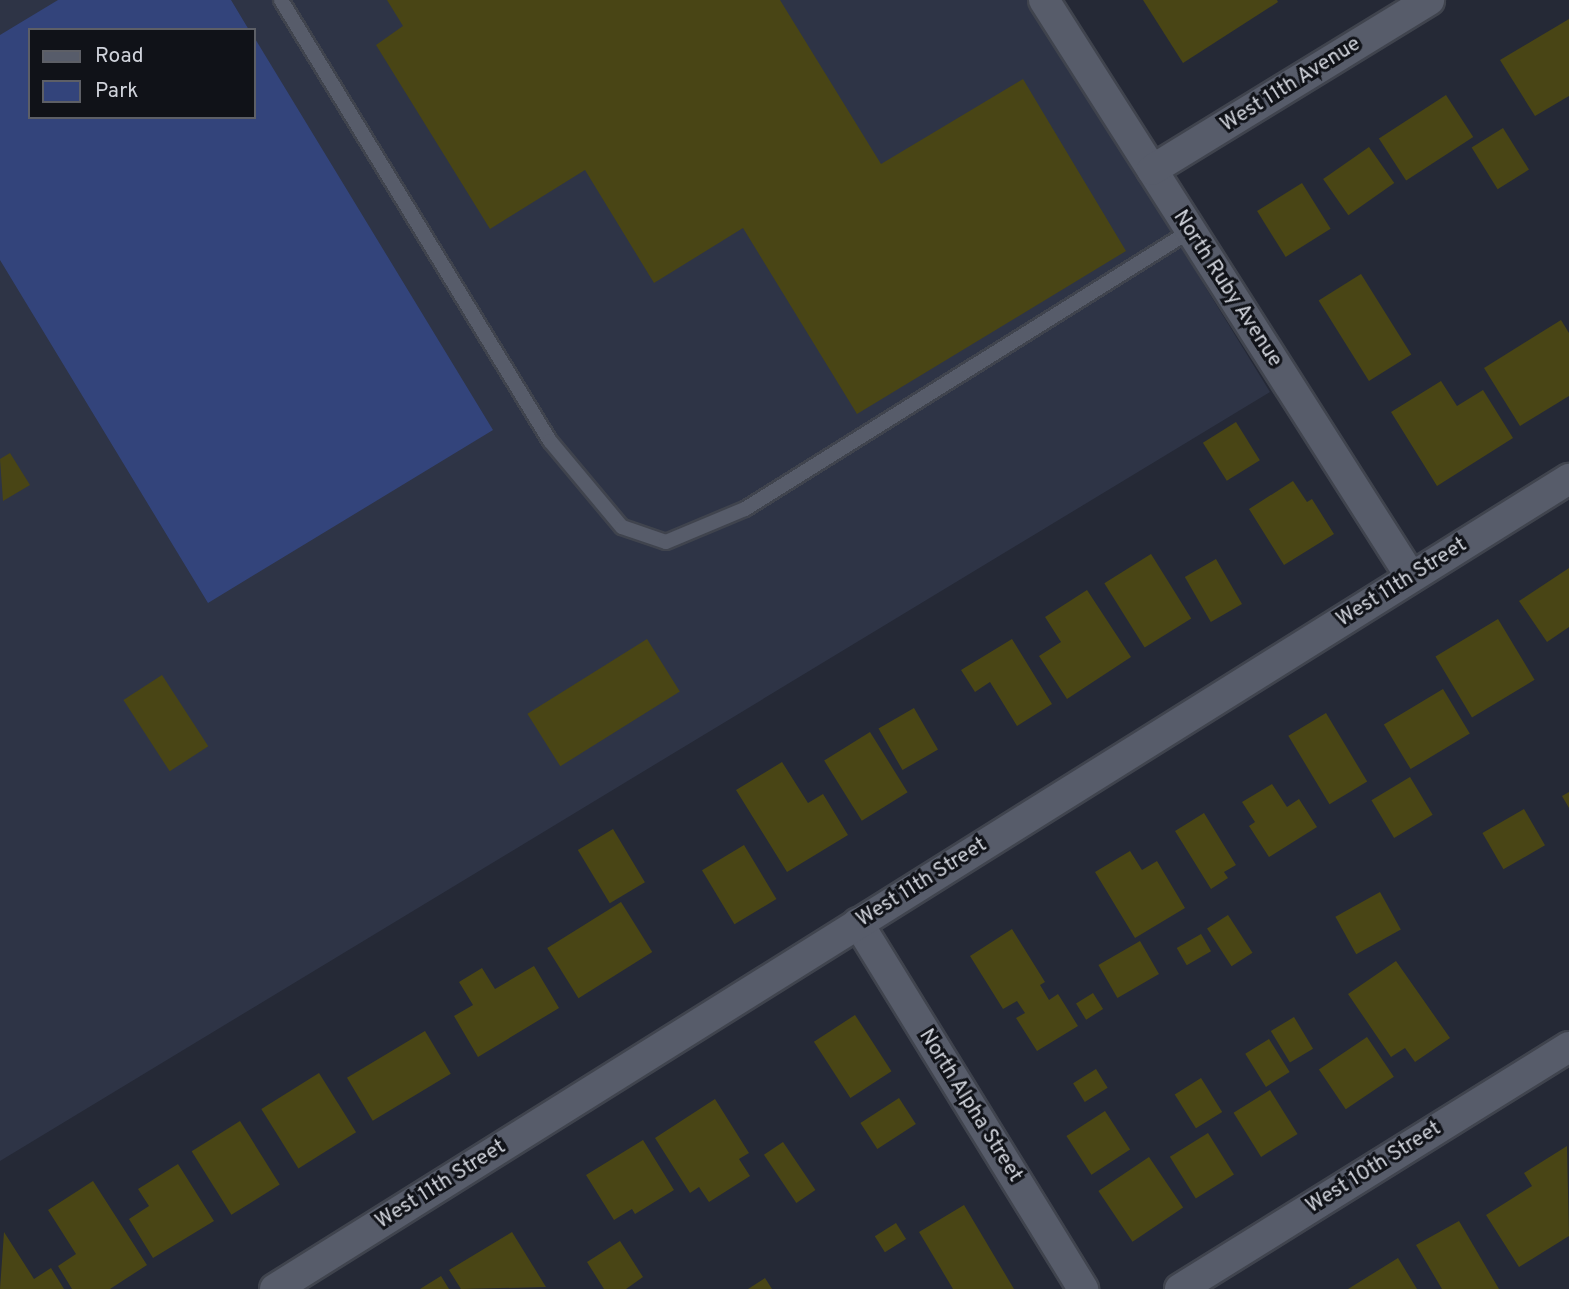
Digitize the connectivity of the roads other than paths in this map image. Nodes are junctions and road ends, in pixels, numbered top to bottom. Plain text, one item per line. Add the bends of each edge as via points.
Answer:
1 (281, 0) edge
2 (1044, 0) edge
3 (1429, 0) edge
4 (1152, 170) junction
5 (1190, 231) junction
6 (1569, 478) edge
7 (1411, 577) junction
8 (858, 923) junction
9 (1569, 1046) edge
10 (275, 1289) edge
11 (1083, 1289) edge
12 (1180, 1289) edge

1 - 5 lane via 550,441 622,527 666,542 745,509
2 - 4 street, North Ruby Avenue
3 - 4 street, West 11th Avenue
4 - 5 street, North Ruby Avenue
5 - 7 street, North Ruby Avenue
6 - 7 street, West 11th Street
7 - 8 street, West 11th Street
8 - 10 street, West 11th Street
8 - 11 street, North Alpha Street
9 - 12 street, West 10th Street

